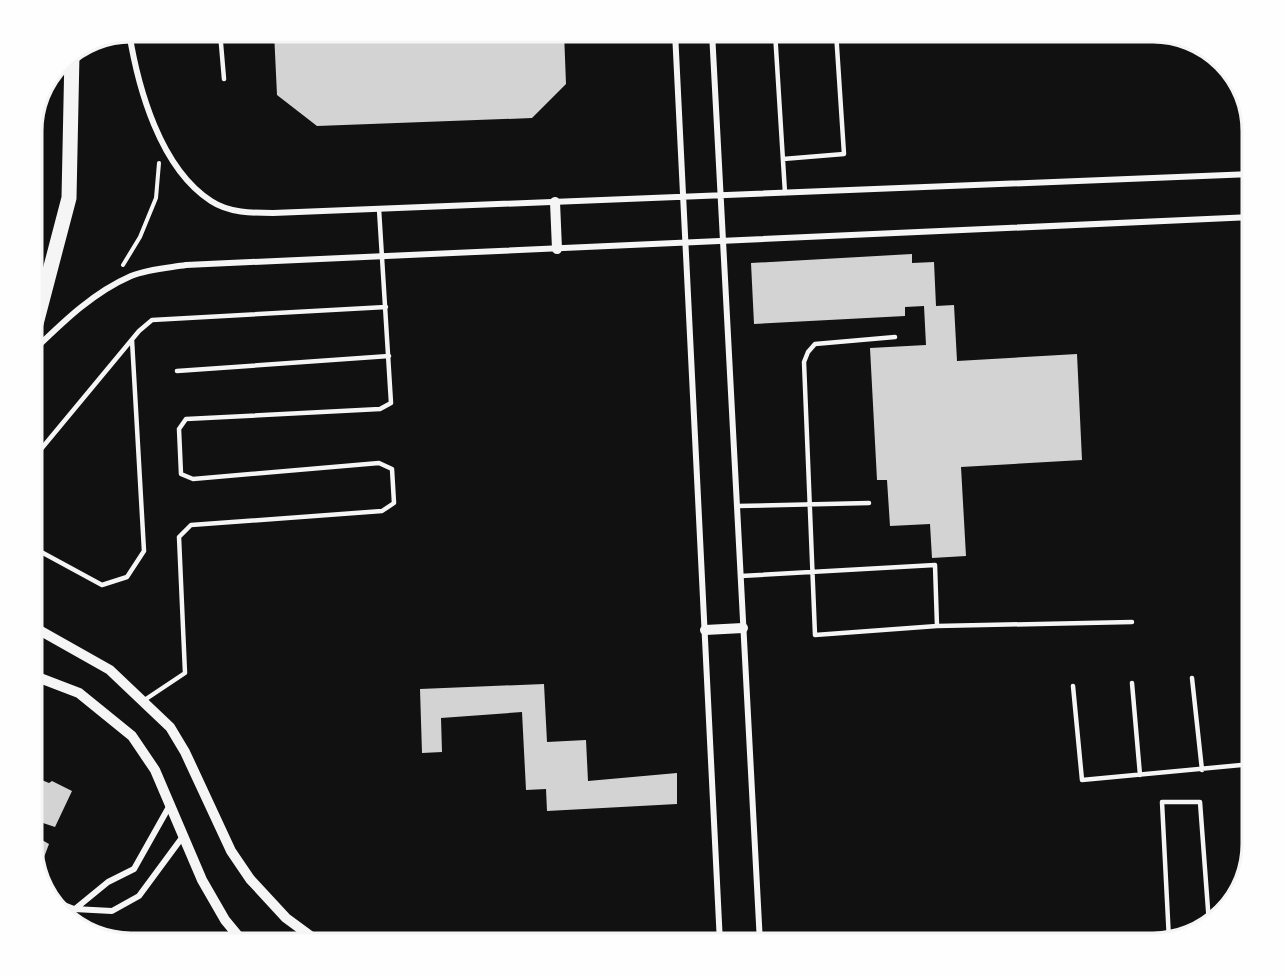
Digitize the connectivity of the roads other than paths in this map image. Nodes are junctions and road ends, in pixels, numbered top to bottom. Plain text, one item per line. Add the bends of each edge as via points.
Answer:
1 (131, 42) edge
2 (221, 42) edge
3 (676, 42) edge
4 (713, 42) edge
5 (776, 42) edge
6 (837, 42) edge
7 (72, 65) edge
8 (224, 79) dead end
9 (783, 159) junction
10 (1242, 174) edge
11 (785, 193) junction
12 (721, 196) junction
13 (685, 198) junction
14 (555, 202) junction
15 (380, 209) junction
16 (1242, 217) edge
17 (723, 240) junction
18 (687, 243) junction
19 (557, 249) junction
20 (383, 256) junction
21 (42, 301) edge
22 (386, 307) junction
23 (895, 337) dead end
24 (132, 340) junction
25 (42, 343) edge
26 (389, 356) junction
27 (177, 371) dead end
28 (42, 448) edge
29 (869, 503) dead end
30 (810, 504) junction
31 (737, 506) junction
32 (42, 552) edge
33 (812, 571) junction
34 (741, 576) junction
35 (1132, 622) dead end
36 (937, 626) junction
37 (743, 628) junction
38 (705, 630) junction
39 (42, 632) edge
40 (1192, 678) dead end
41 (42, 679) edge
42 (1132, 683) dead end
43 (1073, 686) dead end
44 (143, 701) junction
45 (1242, 765) edge
46 (1202, 770) junction
47 (1140, 775) junction
48 (170, 804) junction
49 (184, 835) junction
50 (68, 907) edge
51 (74, 909) junction
52 (1208, 914) edge
53 (1169, 931) edge
54 (235, 933) edge
55 (306, 933) edge
56 (719, 933) edge
57 (759, 933) edge

1 - 15 street via 140,88 161,138 193,187 212,202 236,211 264,213
2 - 8 lane
3 - 13 street
4 - 12 street
5 - 9 lane
6 - 9 lane via 844,154
7 - 21 main road via 69,198
9 - 11 lane
10 - 11 street
11 - 12 street
12 - 13 street
12 - 17 street
13 - 14 street
13 - 18 street
14 - 15 street
14 - 19 street
15 - 20 lane
16 - 17 street
17 - 18 street
17 - 31 street
18 - 19 street
18 - 38 street
19 - 20 street
20 - 22 lane
20 - 25 street via 156,269 108,288 81,306
22 - 24 lane via 152,320
22 - 26 lane
23 - 30 lane via 815,344 808,352 804,362
24 - 28 lane
24 - 32 lane via 144,551 127,577 102,585
26 - 27 lane
26 - 44 lane via 391,403 380,409 186,419 179,429 181,474 193,479 379,463 392,470 394,503 382,511 191,525 179,537 186,673
29 - 30 lane
30 - 31 lane
30 - 33 lane
31 - 34 street
33 - 34 lane
33 - 36 lane via 935,565
33 - 36 lane via 815,635
34 - 37 street
35 - 36 lane
37 - 38 street
37 - 57 street
38 - 56 street
39 - 44 street via 110,670
40 - 46 lane
41 - 48 street via 79,693 132,736 155,770
42 - 47 lane
43 - 47 lane via 1082,780
44 - 55 street via 170,727 231,851 250,879
45 - 46 lane
46 - 47 lane
48 - 49 street
48 - 51 street via 134,869 108,882
49 - 51 street via 139,896 112,911
49 - 54 street via 202,880
50 - 51 street
52 - 53 lane via 1200,802 1162,802

